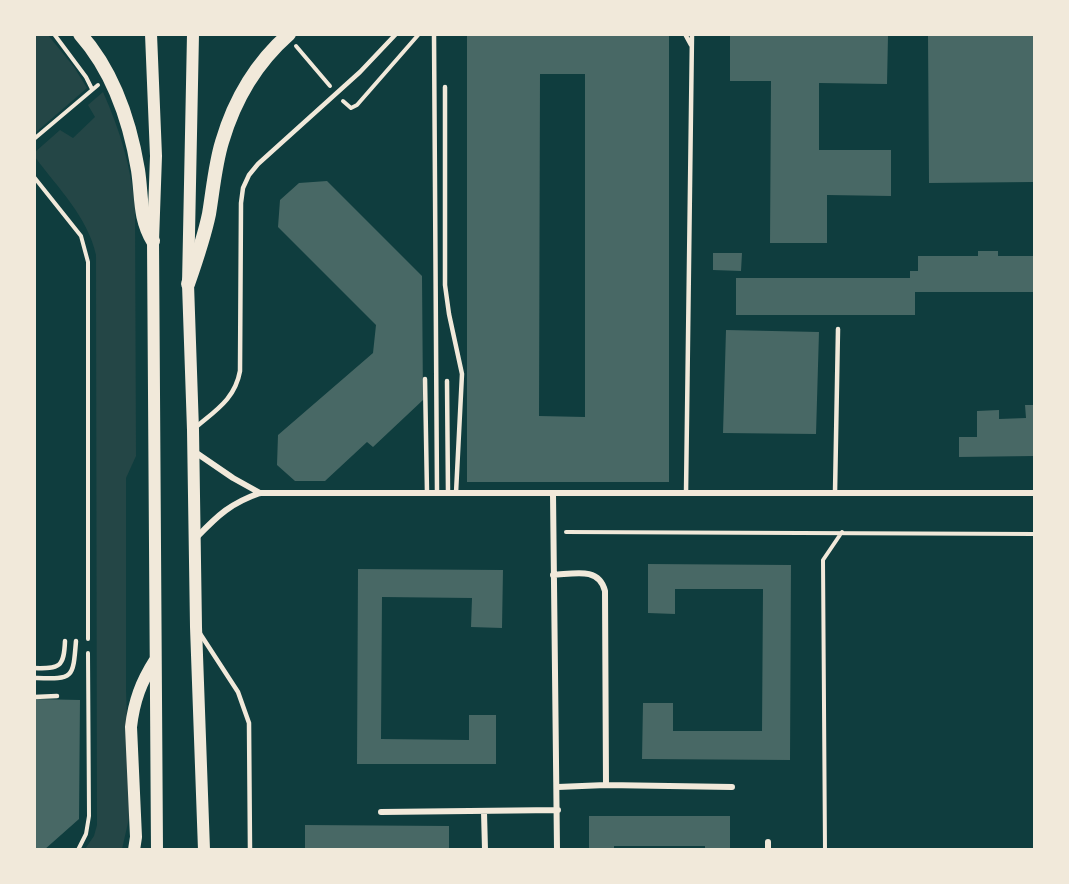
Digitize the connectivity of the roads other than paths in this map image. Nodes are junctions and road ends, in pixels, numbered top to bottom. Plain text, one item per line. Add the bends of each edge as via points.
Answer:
1 (80, 34) edge
2 (151, 34) edge
3 (193, 34) edge
4 (396, 34) edge
5 (434, 34) edge
6 (686, 34) edge
7 (692, 34) edge
8 (288, 35) edge
9 (691, 45) junction
10 (445, 87) dead end
11 (153, 241) junction
12 (188, 284) junction
13 (838, 329) dead end
14 (425, 379) dead end
15 (447, 381) dead end
16 (193, 430) junction
17 (194, 451) junction
18 (260, 493) junction
19 (427, 493) junction
20 (437, 493) junction
21 (452, 493) junction
22 (686, 493) junction
23 (553, 494) junction
24 (835, 494) junction
25 (1035, 494) edge
26 (196, 538) junction
27 (553, 575) junction
28 (196, 627) junction
29 (65, 641) dead end
30 (76, 641) dead end
31 (156, 659) junction
32 (34, 668) edge
33 (34, 678) edge
34 (57, 696) dead end
35 (34, 697) edge
36 (606, 785) junction
37 (732, 786) dead end
38 (558, 787) junction
39 (558, 810) junction
40 (381, 812) dead end
41 (484, 812) junction
42 (768, 842) dead end
43 (134, 849) edge
44 (157, 849) edge
45 (204, 849) edge
46 (250, 849) edge
47 (485, 849) edge
48 (557, 849) edge
49 (768, 849) edge

1 - 11 main road via 123,108 132,137 143,219
2 - 11 main road via 156,156
3 - 12 main road
4 - 16 lane via 249,175 243,188 240,217 238,381 230,398
5 - 20 lane
6 - 9 lane
7 - 9 lane
8 - 12 main road via 267,56 233,111 221,144 202,240
9 - 22 lane
10 - 21 lane via 445,285 462,374
11 - 31 main road
12 - 16 main road
13 - 24 lane
14 - 19 lane
15 - 21 lane
16 - 17 main road
17 - 18 street
17 - 26 main road
18 - 19 street
18 - 26 street via 221,512
19 - 20 street
20 - 21 street
21 - 23 street
22 - 23 street
22 - 24 street
23 - 27 street
24 - 25 street
26 - 28 main road
27 - 36 street via 593,574 605,591
27 - 38 street
28 - 45 main road
28 - 46 lane via 238,692 247,715
29 - 32 lane via 62,663 57,667
30 - 33 lane via 72,673 61,679
31 - 43 main road via 142,680 131,727
31 - 44 main road
34 - 35 lane
36 - 37 street
36 - 38 street
38 - 39 street
39 - 41 street
39 - 48 street
40 - 41 street
41 - 47 street
42 - 49 street

